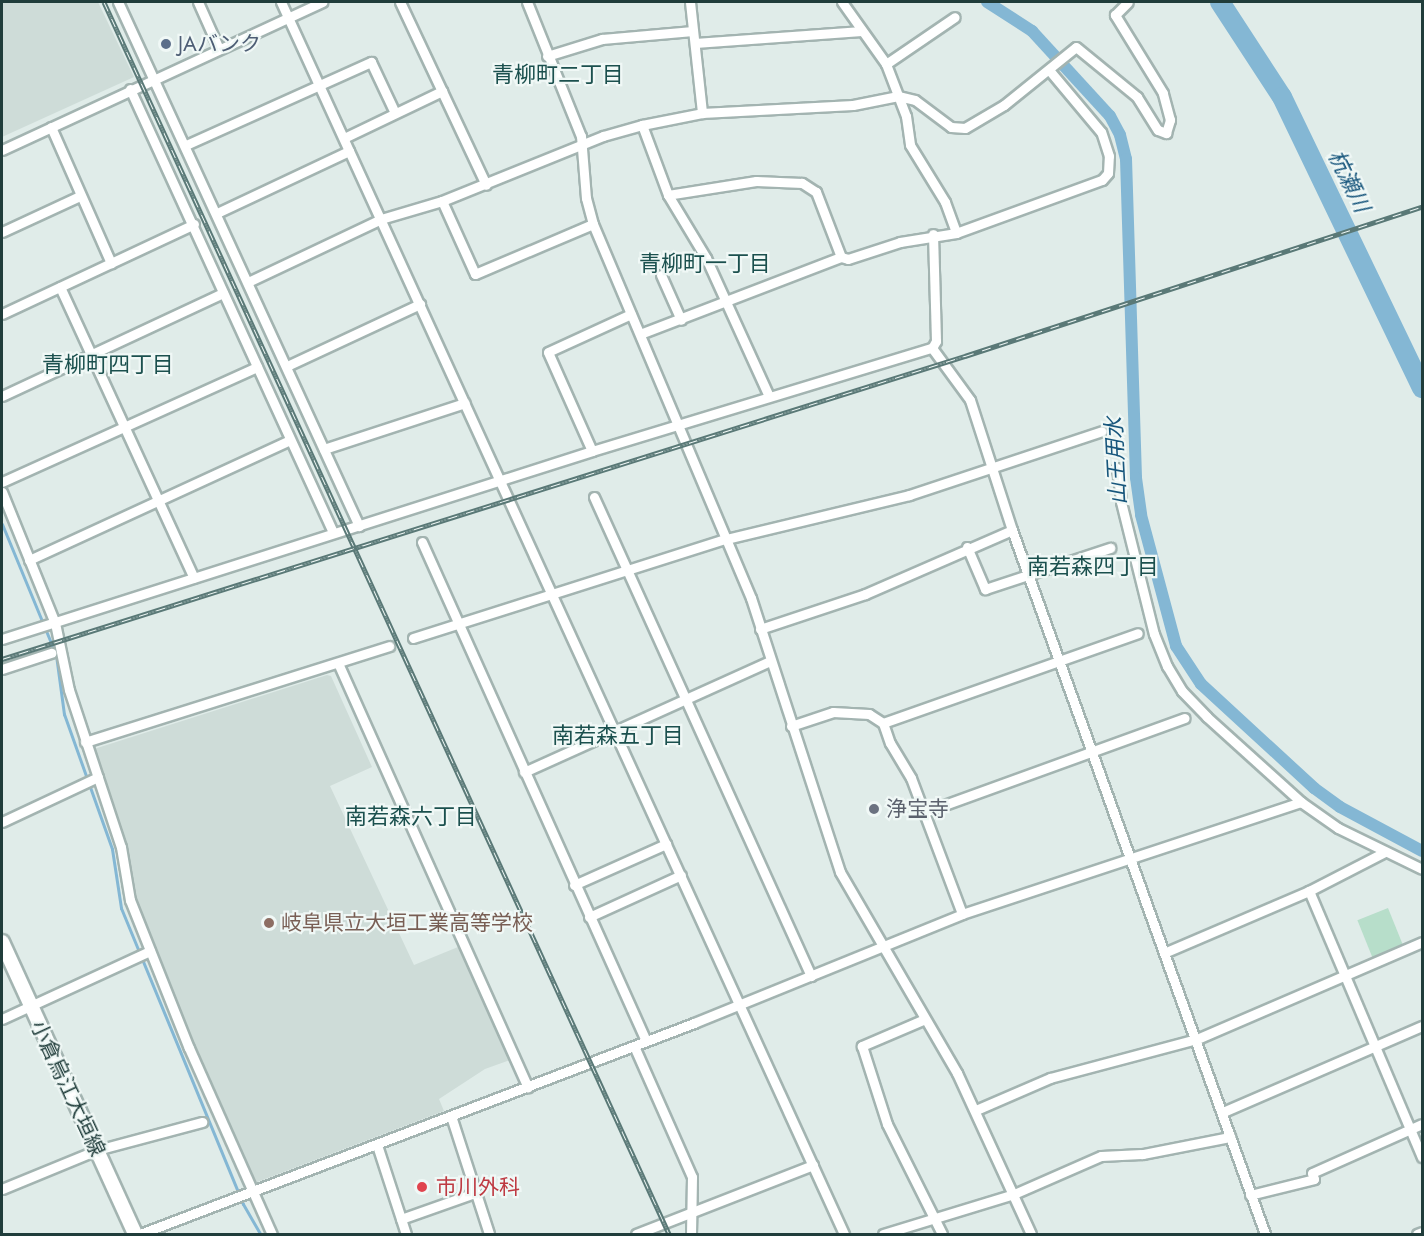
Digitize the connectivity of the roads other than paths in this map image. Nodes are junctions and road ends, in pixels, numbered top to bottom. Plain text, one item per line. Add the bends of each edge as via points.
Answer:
1 (118, 2) edge
2 (198, 2) edge
3 (281, 2) edge
4 (322, 2) edge
5 (400, 2) edge
6 (527, 2) edge
7 (690, 2) edge
8 (842, 2) edge
9 (1128, 2) edge
10 (288, 17) junction
11 (955, 17) dead end
12 (862, 31) junction
13 (693, 32) junction
14 (695, 43) junction
15 (219, 48) junction
16 (547, 56) junction
17 (886, 64) junction
18 (1051, 68) junction
19 (154, 78) junction
20 (319, 84) junction
21 (130, 90) junction
22 (442, 92) junction
23 (898, 96) junction
24 (395, 113) junction
25 (702, 113) junction
26 (642, 125) junction
27 (51, 127) junction
28 (344, 138) junction
29 (186, 145) junction
30 (582, 145) junction
31 (2, 150) edge
32 (349, 151) junction
33 (486, 184) junction
34 (668, 195) junction
35 (80, 196) junction
36 (442, 201) junction
37 (216, 213) junction
38 (381, 219) junction
39 (194, 224) junction
40 (593, 224) junction
41 (2, 232) edge
42 (956, 233) junction
43 (933, 234) junction
44 (841, 257) junction
45 (111, 262) junction
46 (661, 275) dead end
47 (248, 282) junction
48 (60, 287) junction
49 (223, 293) junction
50 (727, 303) junction
51 (420, 304) junction
52 (2, 314) edge
53 (631, 314) junction
54 (681, 320) junction
55 (640, 334) junction
56 (932, 348) junction
57 (91, 352) junction
58 (286, 366) junction
59 (257, 367) junction
60 (2, 396) edge
61 (769, 396) junction
62 (465, 403) junction
63 (680, 424) junction
64 (125, 426) junction
65 (1102, 431) dead end
66 (290, 440) junction
67 (324, 449) junction
68 (592, 451) junction
69 (992, 465) junction
70 (1117, 468) dead end
71 (2, 482) edge
72 (501, 482) junction
73 (2, 492) edge
74 (594, 497) dead end
75 (158, 501) junction
76 (358, 526) junction
77 (1012, 530) junction
78 (333, 533) junction
79 (726, 539) junction
80 (422, 542) dead end
81 (967, 547) junction
82 (1110, 548) dead end
83 (29, 560) junction
84 (625, 569) junction
85 (1031, 576) junction
86 (194, 578) junction
87 (552, 595) junction
88 (55, 623) junction
89 (457, 625) junction
90 (760, 629) junction
91 (1138, 633) dead end
92 (413, 638) dead end
93 (2, 639) edge
94 (389, 646) dead end
95 (51, 653) dead end
96 (770, 661) junction
97 (1062, 662) junction
98 (338, 663) junction
99 (2, 669) edge
100 (685, 699) junction
101 (1185, 718) dead end
102 (883, 723) junction
103 (791, 726) junction
104 (614, 731) junction
105 (85, 742) junction
106 (1094, 752) junction
107 (524, 772) junction
108 (96, 779) junction
109 (1301, 802) junction
110 (925, 812) junction
111 (2, 822) edge
112 (666, 844) junction
113 (1385, 852) junction
114 (1132, 858) junction
115 (1422, 869) edge
116 (681, 875) junction
117 (574, 885) junction
118 (1309, 891) junction
119 (962, 914) junction
120 (589, 917) junction
121 (2, 942) edge
122 (1422, 942) edge
123 (883, 945) junction
124 (148, 952) junction
125 (1166, 952) junction
126 (1344, 975) junction
127 (811, 976) junction
128 (740, 1004) junction
129 (31, 1006) junction
130 (2, 1019) edge
131 (925, 1019) junction
132 (1422, 1026) edge
133 (1197, 1039) junction
134 (646, 1041) junction
135 (634, 1046) junction
136 (1375, 1046) junction
137 (528, 1087) junction
138 (976, 1110) junction
139 (1223, 1112) junction
140 (451, 1116) junction
141 (202, 1122) dead end
142 (1422, 1124) edge
143 (1410, 1130) junction
144 (1230, 1137) junction
145 (377, 1145) junction
146 (96, 1150) junction
147 (1422, 1157) edge
148 (813, 1166) junction
149 (2, 1189) edge
150 (249, 1192) junction
151 (475, 1192) junction
152 (1014, 1194) junction
153 (1251, 1195) junction
154 (689, 1215) junction
155 (933, 1217) junction
156 (401, 1219) junction
157 (1422, 1232) edge
158 (135, 1234) edge
159 (140, 1234) edge
160 (272, 1234) edge
161 (406, 1234) edge
162 (489, 1234) edge
163 (636, 1234) edge
164 (691, 1234) edge
165 (844, 1234) edge
166 (883, 1234) edge
167 (942, 1234) edge
168 (1030, 1234) edge
169 (1265, 1234) edge
170 (1417, 1234) edge

1 - 19 street
2 - 15 street
3 - 10 street
4 - 10 street
5 - 22 street
6 - 16 street
7 - 13 street
8 - 12 street
9 - 18 street via 1115,15 1160,86 1170,120 1166,133 1158,130 1137,97 1076,47
10 - 15 street
10 - 20 street
11 - 17 street
12 - 14 street
12 - 17 street
13 - 14 street
13 - 16 street via 602,39
14 - 25 street
15 - 19 street
16 - 30 street
17 - 23 street
18 - 23 street via 1004,105 965,128 951,128 915,100
18 - 42 street via 1101,132 1109,156 1108,173 1102,180
19 - 21 street
19 - 29 street
20 - 24 street via 371,62
20 - 28 street
20 - 29 street
21 - 27 street
21 - 39 street
22 - 24 street
22 - 33 street
23 - 25 street via 853,105
23 - 42 street via 910,145 945,202
24 - 28 street
25 - 26 street
26 - 30 street
26 - 34 street
27 - 31 street
27 - 35 street
28 - 32 street
29 - 37 street
30 - 33 street
30 - 40 street via 586,198
32 - 37 street
32 - 38 street
33 - 36 street
34 - 44 street via 756,181 802,183 816,192
34 - 50 street
35 - 41 street
35 - 45 street
36 - 38 street
36 - 40 street via 475,274
37 - 47 street
38 - 47 street
38 - 51 street
39 - 45 street
39 - 49 street
40 - 53 street
42 - 43 street
43 - 44 street via 848,259
43 - 56 street via 936,341
44 - 50 street
45 - 48 street
46 - 54 street
47 - 58 street
48 - 52 street
48 - 57 street
49 - 57 street
49 - 59 street
50 - 54 street
50 - 61 street
51 - 58 street
51 - 62 street
53 - 55 street
53 - 68 street via 548,352
54 - 55 street
55 - 63 street
56 - 61 street
56 - 69 street via 970,400
57 - 60 street
57 - 64 street
58 - 67 street
59 - 64 street
59 - 66 street
61 - 63 street
62 - 67 street
62 - 72 street
63 - 68 street
63 - 79 street
64 - 71 street
64 - 75 street
65 - 69 street
66 - 75 street
66 - 78 street
67 - 76 street
68 - 72 street
69 - 77 street
69 - 79 street via 887,502
70 - 109 street via 1121,502 1167,666 1182,691 1207,717
72 - 76 street
72 - 87 street
73 - 83 street
74 - 84 street
75 - 83 street
75 - 86 street
76 - 78 street
77 - 81 street
77 - 85 street
78 - 86 street
79 - 84 street
79 - 90 street
80 - 89 street
81 - 85 street via 985,590
81 - 90 street via 865,594
82 - 85 street
83 - 88 street
84 - 87 street
84 - 100 street
85 - 97 street
86 - 88 street
87 - 89 street
87 - 104 street
88 - 93 street
88 - 105 street
89 - 92 street
89 - 107 street
90 - 96 street
91 - 97 street
94 - 98 street
95 - 99 street
96 - 100 street
96 - 103 street
97 - 102 street
97 - 106 street
98 - 105 street
98 - 137 street
100 - 104 street
100 - 127 street
101 - 106 street
102 - 103 street via 869,714 833,712
102 - 110 street
103 - 123 street via 840,872
104 - 107 street
104 - 112 street
105 - 108 street
106 - 110 street
106 - 114 street
107 - 117 street
108 - 111 street
108 - 124 street via 121,847 130,900
109 - 113 street via 1318,817
109 - 114 street
110 - 119 street
112 - 116 street
112 - 117 street
113 - 115 street
113 - 118 street
114 - 119 street
114 - 125 street
116 - 120 street
116 - 128 street
117 - 120 street
118 - 125 street
118 - 126 street
119 - 123 street
120 - 134 street
121 - 129 main road, 小倉烏江大垣線
122 - 126 street
123 - 127 street
123 - 131 street
124 - 129 street
124 - 150 street
125 - 133 street
126 - 133 street
126 - 136 street
127 - 128 street
128 - 134 street
128 - 148 street
129 - 130 street
129 - 146 main road, 小倉烏江大垣線
131 - 138 street
131 - 155 street via 862,1046 888,1124
132 - 136 street
133 - 138 street via 1050,1078
133 - 139 street
134 - 135 street
135 - 137 street
135 - 154 street via 692,1177
136 - 139 street
136 - 143 street
137 - 140 street
138 - 152 street
139 - 144 street
140 - 145 street
140 - 151 street
141 - 146 street
142 - 143 street
143 - 147 street
143 - 153 street via 1312,1173 1314,1179
144 - 152 street via 1143,1154 1101,1156
144 - 153 street
145 - 150 street
145 - 156 street
146 - 149 street
146 - 158 main road, 小倉烏江大垣線
148 - 154 street
148 - 165 street
150 - 159 street
150 - 160 street
151 - 156 street
151 - 162 street
152 - 155 street
152 - 168 street
153 - 169 street
154 - 163 street
154 - 164 street
155 - 166 street
155 - 167 street
156 - 161 street
157 - 170 street

